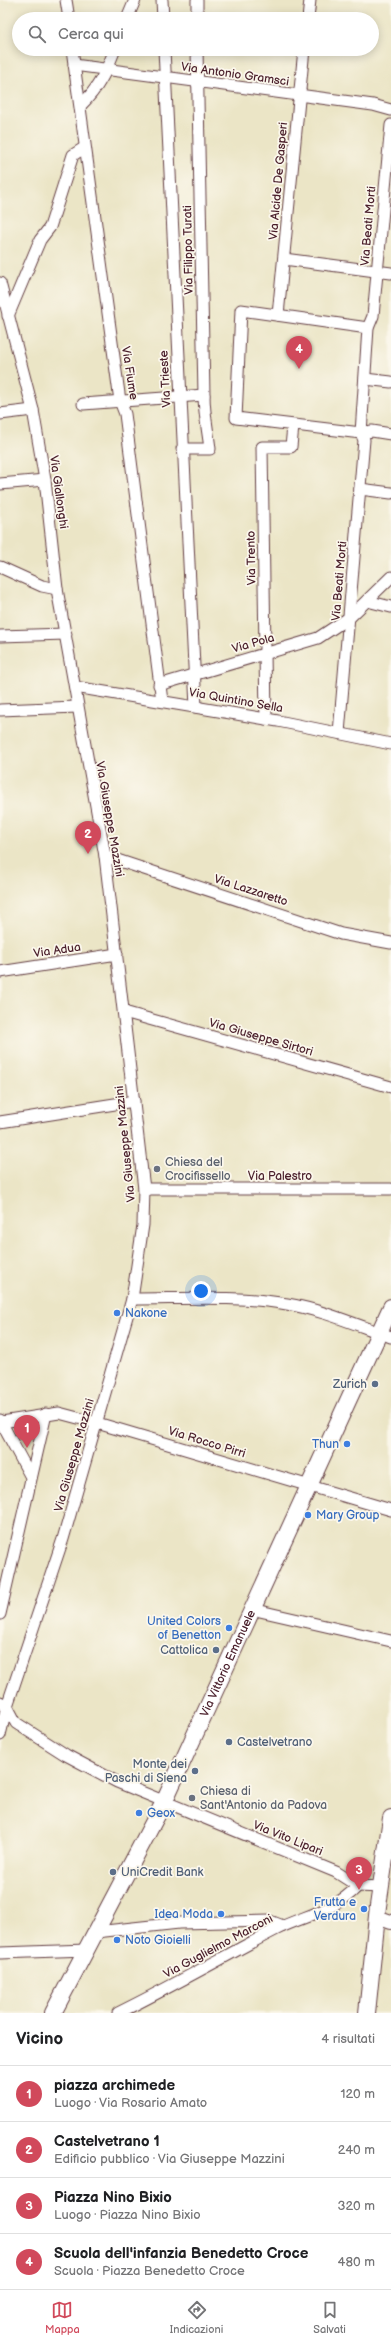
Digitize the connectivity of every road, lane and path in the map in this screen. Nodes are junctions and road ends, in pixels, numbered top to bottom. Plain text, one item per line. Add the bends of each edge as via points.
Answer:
1 (66, 0) edge
2 (135, 0) edge
3 (162, 0) edge
4 (197, 0) edge
5 (310, 0) edge
6 (68, 12) edge
7 (130, 12) edge
8 (163, 12) edge
9 (197, 12) edge
10 (309, 12) edge
11 (73, 56) edge
12 (112, 56) edge
13 (164, 56) edge
14 (197, 56) edge
15 (303, 56) edge
16 (74, 65) junction
17 (107, 70) junction
18 (165, 77) junction
19 (198, 81) junction
20 (299, 96) junction
21 (81, 105) junction
22 (391, 110) edge
23 (391, 125) edge
24 (84, 148) junction
25 (389, 160) edge
26 (284, 259) junction
27 (377, 270) junction
28 (391, 273) edge
29 (0, 283) edge
30 (278, 315) junction
31 (8, 316) junction
32 (368, 328) junction
33 (365, 379) junction
34 (391, 382) edge
35 (204, 395) junction
36 (179, 396) junction
37 (120, 401) junction
38 (84, 404) dead end
39 (33, 410) junction
40 (0, 414) edge
41 (293, 426) junction
42 (361, 433) junction
43 (391, 434) edge
44 (182, 449) junction
45 (45, 480) junction
46 (0, 484) edge
47 (360, 489) junction
48 (391, 493) edge
49 (0, 567) edge
50 (391, 577) edge
51 (57, 589) junction
52 (368, 601) junction
53 (391, 607) edge
54 (350, 617) junction
55 (66, 634) junction
56 (0, 636) edge
57 (265, 654) junction
58 (194, 675) junction
59 (159, 685) junction
60 (75, 687) junction
61 (162, 701) junction
62 (77, 707) junction
63 (196, 707) junction
64 (0, 710) edge
65 (266, 719) junction
66 (339, 733) junction
67 (391, 744) edge
68 (105, 856) junction
69 (391, 944) edge
70 (117, 954) junction
71 (0, 972) edge
72 (124, 1012) junction
73 (391, 1087) edge
74 (134, 1101) junction
75 (0, 1122) edge
76 (144, 1189) junction
77 (391, 1189) edge
78 (132, 1299) junction
79 (391, 1307) edge
80 (385, 1335) edge
81 (46, 1414) junction
82 (1, 1421) edge
83 (97, 1423) junction
84 (31, 1478) junction
85 (308, 1487) junction
86 (391, 1510) edge
87 (251, 1609) junction
88 (0, 1614) edge
89 (391, 1641) edge
90 (3, 1704) edge
91 (0, 1735) edge
92 (164, 1802) junction
93 (391, 1818) edge
94 (385, 1873) edge
95 (358, 1886) junction
96 (382, 1915) edge
97 (283, 1926) junction
98 (96, 1932) junction
99 (87, 1950) junction
100 (0, 1953) edge
101 (53, 2013) edge
102 (118, 2013) edge
103 (367, 2013) edge

1 - 6 street
2 - 7 street
3 - 8 street
4 - 9 street
5 - 10 street
11 - 16 street, Via Fiume
12 - 17 street
13 - 18 street, Via Trieste
14 - 19 street, Via Filippo Turati
15 - 20 street, Via Alcide De Gasperi
16 - 17 street, Via Antonio Gramsci
16 - 21 street, Via Fiume
17 - 18 street, Via Antonio Gramsci
17 - 21 street via 91,96
18 - 19 street, Via Antonio Gramsci
18 - 36 street, Via Trieste
19 - 20 street, Via Antonio Gramsci
19 - 35 street, Via Filippo Turati
20 - 22 street, Via Antonio Gramsci via 373,104
20 - 26 street, Via Alcide De Gasperi
21 - 24 street, Via Fiume
23 - 25 street, Via Beati Morti
24 - 31 street via 73,155 50,227 40,240
24 - 37 street, Via Fiume
25 - 27 street, Via Beati Morti
26 - 27 street
26 - 30 street, Via Alcide De Gasperi
27 - 28 street
27 - 32 street, Via Beati Morti via 373,316
29 - 31 street, Via Giallonghi
30 - 32 street
30 - 41 street via 241,310 236,418
31 - 39 street, Via Giallonghi
32 - 33 street, Via Beati Morti
33 - 34 street
33 - 42 street, Via Beati Morti
35 - 36 street
35 - 44 street, Via Filippo Turati via 210,449
36 - 37 street
36 - 44 street, Via Trieste
37 - 38 street
37 - 59 street, Via Fiume via 125,414
39 - 40 street
39 - 45 street, Via Giallonghi
41 - 42 street
41 - 57 street, Via Trento via 290,447 262,447
42 - 43 street via 372,431
42 - 47 street, Via Beati Morti via 364,440
44 - 58 street, Via Trieste
45 - 46 street
45 - 51 street, Via Giallonghi
47 - 48 street
47 - 54 street, Via Beati Morti
49 - 51 street via 42,586
50 - 52 street, Via Pola
51 - 55 street, Via Giallonghi
52 - 53 street
52 - 54 street, Via Pola
54 - 57 street, Via Pola via 318,638
54 - 66 street, Via Beati Morti
55 - 56 street
55 - 60 street, Via Giallonghi
57 - 58 street, Via Pola
57 - 65 street, Via Trento
58 - 59 street, Via Pola
58 - 63 street, Via Trieste
59 - 61 street, Via Fiume
60 - 61 street, Via Quintino Sella
60 - 62 street, Via Giallonghi
61 - 63 street, Via Quintino Sella
62 - 64 street
62 - 68 street, Via Giuseppe Mazzini
63 - 65 street, Via Quintino Sella
65 - 66 street, Via Quintino Sella
66 - 67 street, Via Quintino Sella
68 - 69 street, Via Lazzaretto via 341,934
68 - 70 street, Via Giuseppe Mazzini
70 - 71 street, Via Adua
70 - 72 street, Via Giuseppe Mazzini
72 - 73 street, Via Giuseppe Sirtori
72 - 74 street, Via Giuseppe Mazzini
74 - 75 street
74 - 76 street, Via Giuseppe Mazzini
76 - 77 street, Via Palestro
76 - 78 street, Via Giuseppe Mazzini via 143,1225
78 - 80 street via 248,1300 287,1304 328,1314
78 - 83 street, Via Giuseppe Mazzini
79 - 80 main road, Via Vittorio Emanuele
80 - 85 main road, Via Vittorio Emanuele
81 - 82 street, Via Rocco Pirri
81 - 83 street, Via Rocco Pirri via 59,1413
81 - 84 street
82 - 84 street
83 - 85 street, Via Rocco Pirri
83 - 90 street, Via Giuseppe Mazzini via 63,1539
84 - 88 street
85 - 86 street, Via Rocco Pirri
85 - 87 main road, Via Vittorio Emanuele
87 - 89 street
87 - 92 main road, Via Vittorio Emanuele
90 - 91 street, Via Giuseppe Mazzini
90 - 92 street, Via Vito Lipari via 16,1723 66,1755 117,1782
92 - 95 street, Via Vito Lipari via 336,1872
92 - 98 main road, Via Vittorio Emanuele
93 - 94 main road
94 - 95 street
94 - 96 main road
95 - 97 street, Via Guglielmo Marconi via 332,1907
96 - 103 main road
97 - 98 street via 270,1921 178,1923
97 - 102 street, Via Guglielmo Marconi
98 - 99 main road, Via Vittorio Emanuele
99 - 100 street
99 - 101 main road, Via Vittorio Emanuele

